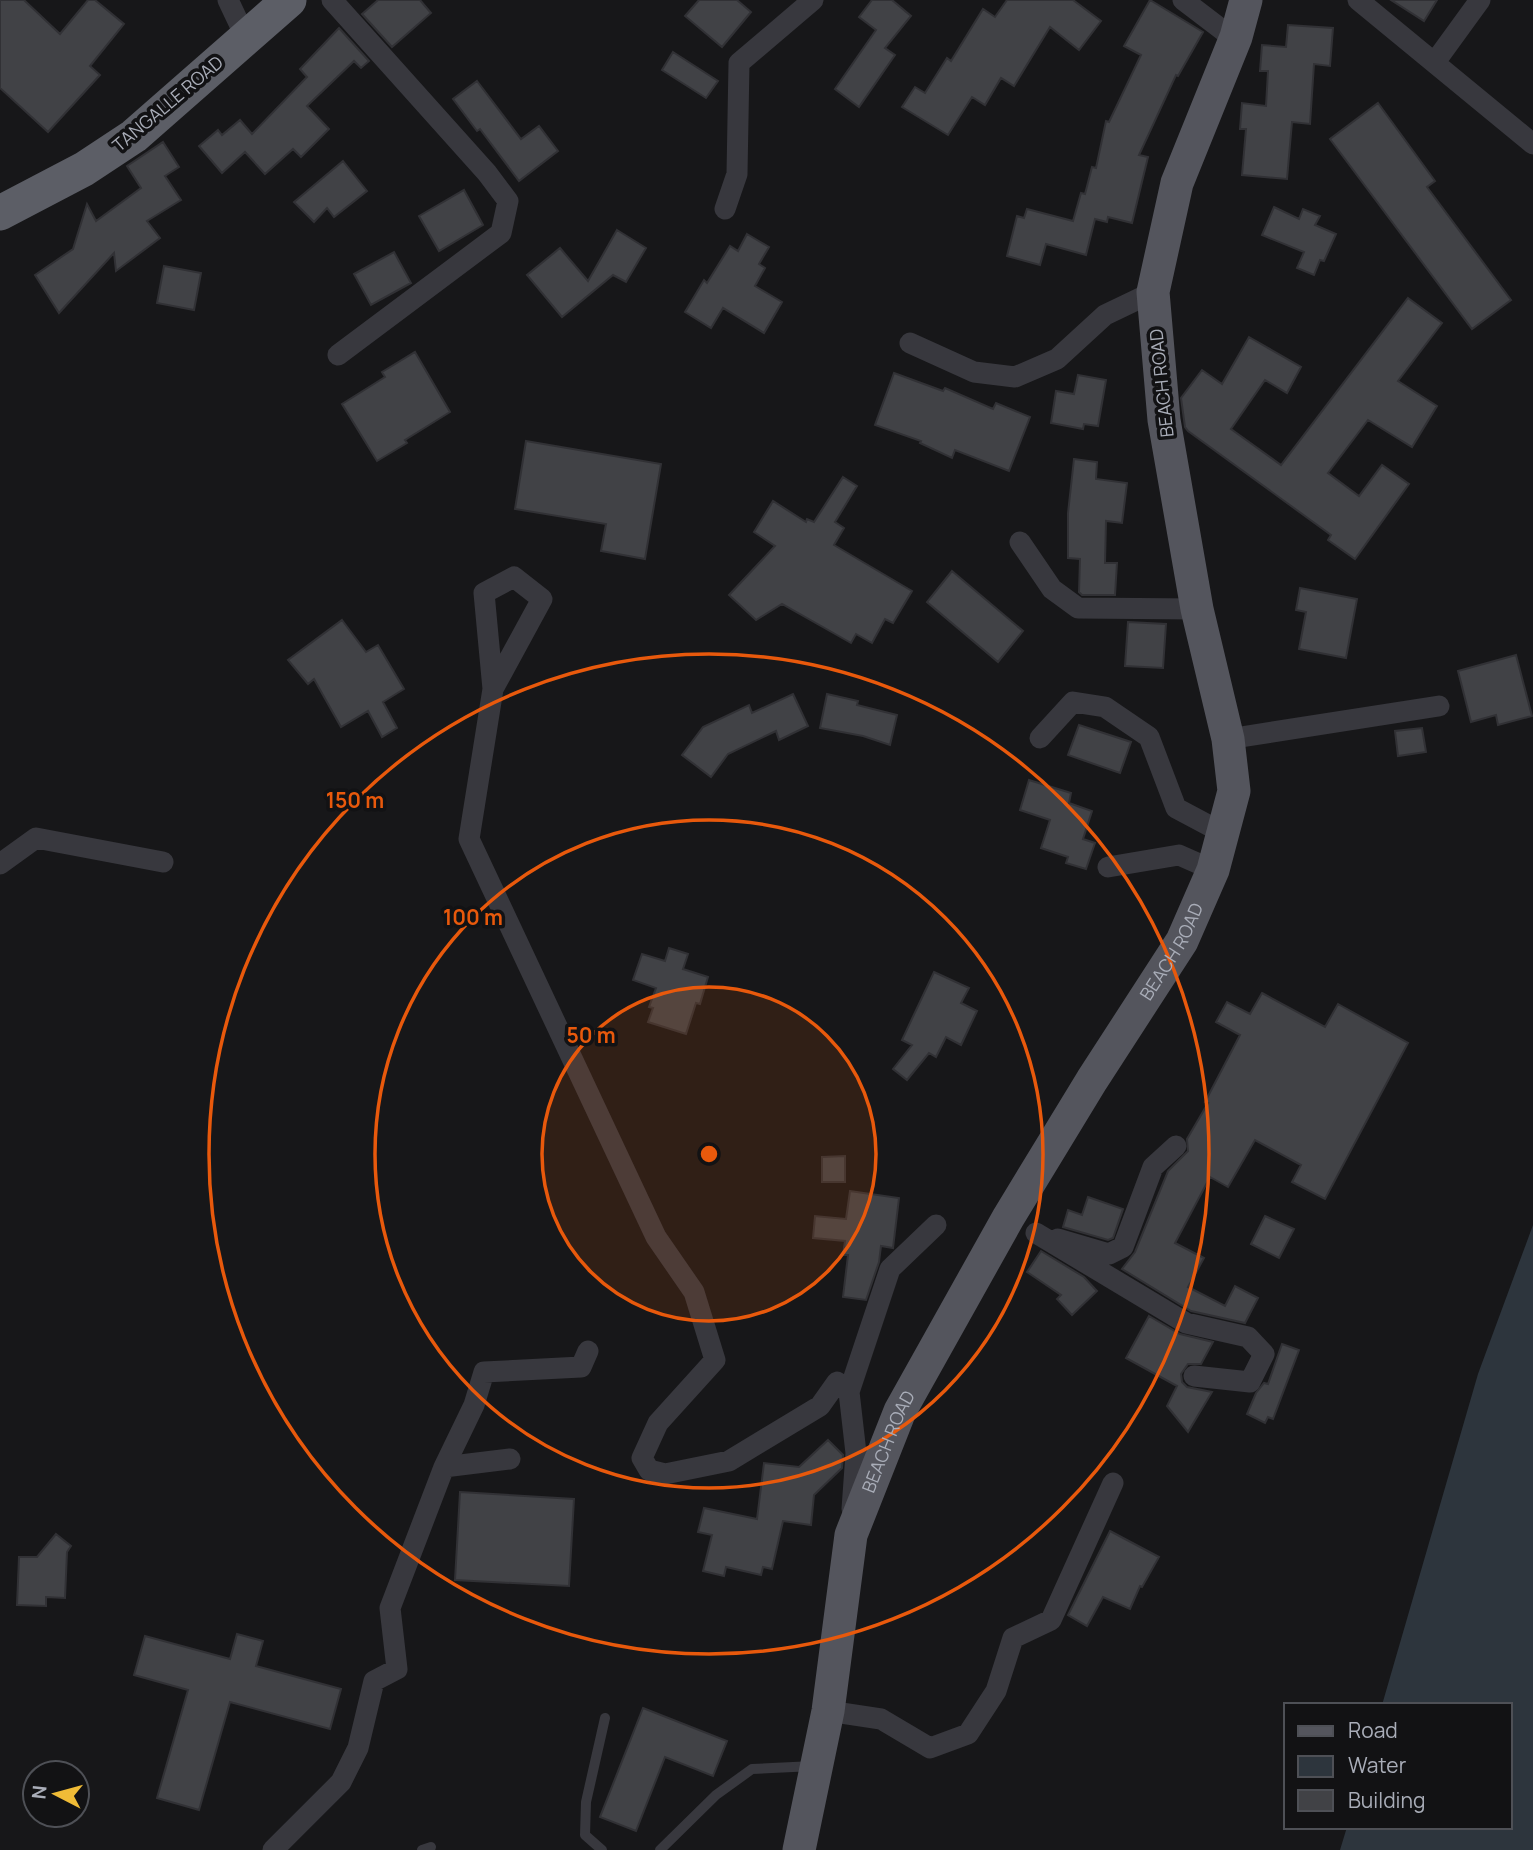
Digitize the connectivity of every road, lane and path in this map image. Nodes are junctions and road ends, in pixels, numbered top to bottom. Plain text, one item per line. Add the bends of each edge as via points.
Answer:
1 (228, 0) edge
2 (289, 0) edge
3 (332, 0) edge
4 (813, 0) edge
5 (1183, 0) edge
6 (1246, 0) edge
7 (1358, 0) edge
8 (1480, 0) edge
9 (1236, 37) junction
10 (246, 38) junction
11 (1434, 62) junction
12 (1533, 144) edge
13 (725, 209) dead end
14 (0, 213) edge
15 (1153, 292) junction
16 (909, 343) dead end
17 (338, 355) dead end
18 (1020, 542) dead end
19 (1197, 609) junction
20 (493, 689) junction
21 (1439, 706) dead end
22 (1040, 738) dead end
23 (1228, 739) junction
24 (1223, 833) junction
25 (163, 862) dead end
26 (0, 864) edge
27 (1108, 867) dead end
28 (1213, 870) junction
29 (1176, 1146) dead end
30 (936, 1225) dead end
31 (1022, 1225) junction
32 (589, 1352) dead end
33 (1195, 1376) dead end
34 (849, 1392) junction
35 (510, 1459) dead end
36 (444, 1467) junction
37 (1113, 1483) dead end
38 (851, 1535) junction
39 (828, 1711) junction
40 (605, 1718) dead end
41 (817, 1766) junction
42 (273, 1850) edge
43 (602, 1850) edge
44 (660, 1850) edge
45 (799, 1850) edge

1 - 10 street
2 - 10 highway, TANGALLE ROAD
3 - 17 street via 508,201 501,233
4 - 13 street via 739,63 737,174
5 - 9 street
6 - 9 main road, BEACH ROAD
7 - 11 street
8 - 11 street
9 - 15 main road, BEACH ROAD via 1177,183
10 - 14 highway, TANGALLE ROAD via 134,135 85,169
11 - 12 street
15 - 16 street via 1105,315 1057,359 1015,377 974,372
15 - 19 main road, BEACH ROAD via 1164,420
18 - 19 street via 1052,589 1078,608
19 - 23 main road, BEACH ROAD
20 - 20 street via 542,599 514,577 484,593
20 - 34 street via 469,839 656,1237 694,1292 716,1360 658,1423 642,1458 649,1470 665,1474 729,1461 820,1406 837,1382
21 - 23 street
22 - 24 street via 1073,702 1105,706 1149,737 1176,808
23 - 24 main road, BEACH ROAD via 1234,791
24 - 28 main road, BEACH ROAD
25 - 26 street via 36,838
27 - 28 street via 1179,855
28 - 31 main road, BEACH ROAD via 1182,941 1092,1080
29 - 31 street via 1153,1167 1124,1247 1109,1254
30 - 34 street via 890,1269
31 - 33 street via 1186,1323 1248,1337 1264,1354 1250,1382
31 - 38 main road, BEACH ROAD via 900,1411
32 - 36 street via 581,1367 484,1373
34 - 38 street via 856,1453
35 - 36 street
36 - 42 street via 390,1608 397,1669 374,1681 358,1748 341,1782
37 - 39 street via 1051,1620 1013,1638 996,1691 968,1734 930,1748 881,1719
38 - 39 main road, BEACH ROAD
39 - 41 main road, BEACH ROAD
40 - 43 lane via 586,1802 585,1835
41 - 44 lane via 752,1769 716,1795
41 - 45 main road, BEACH ROAD

